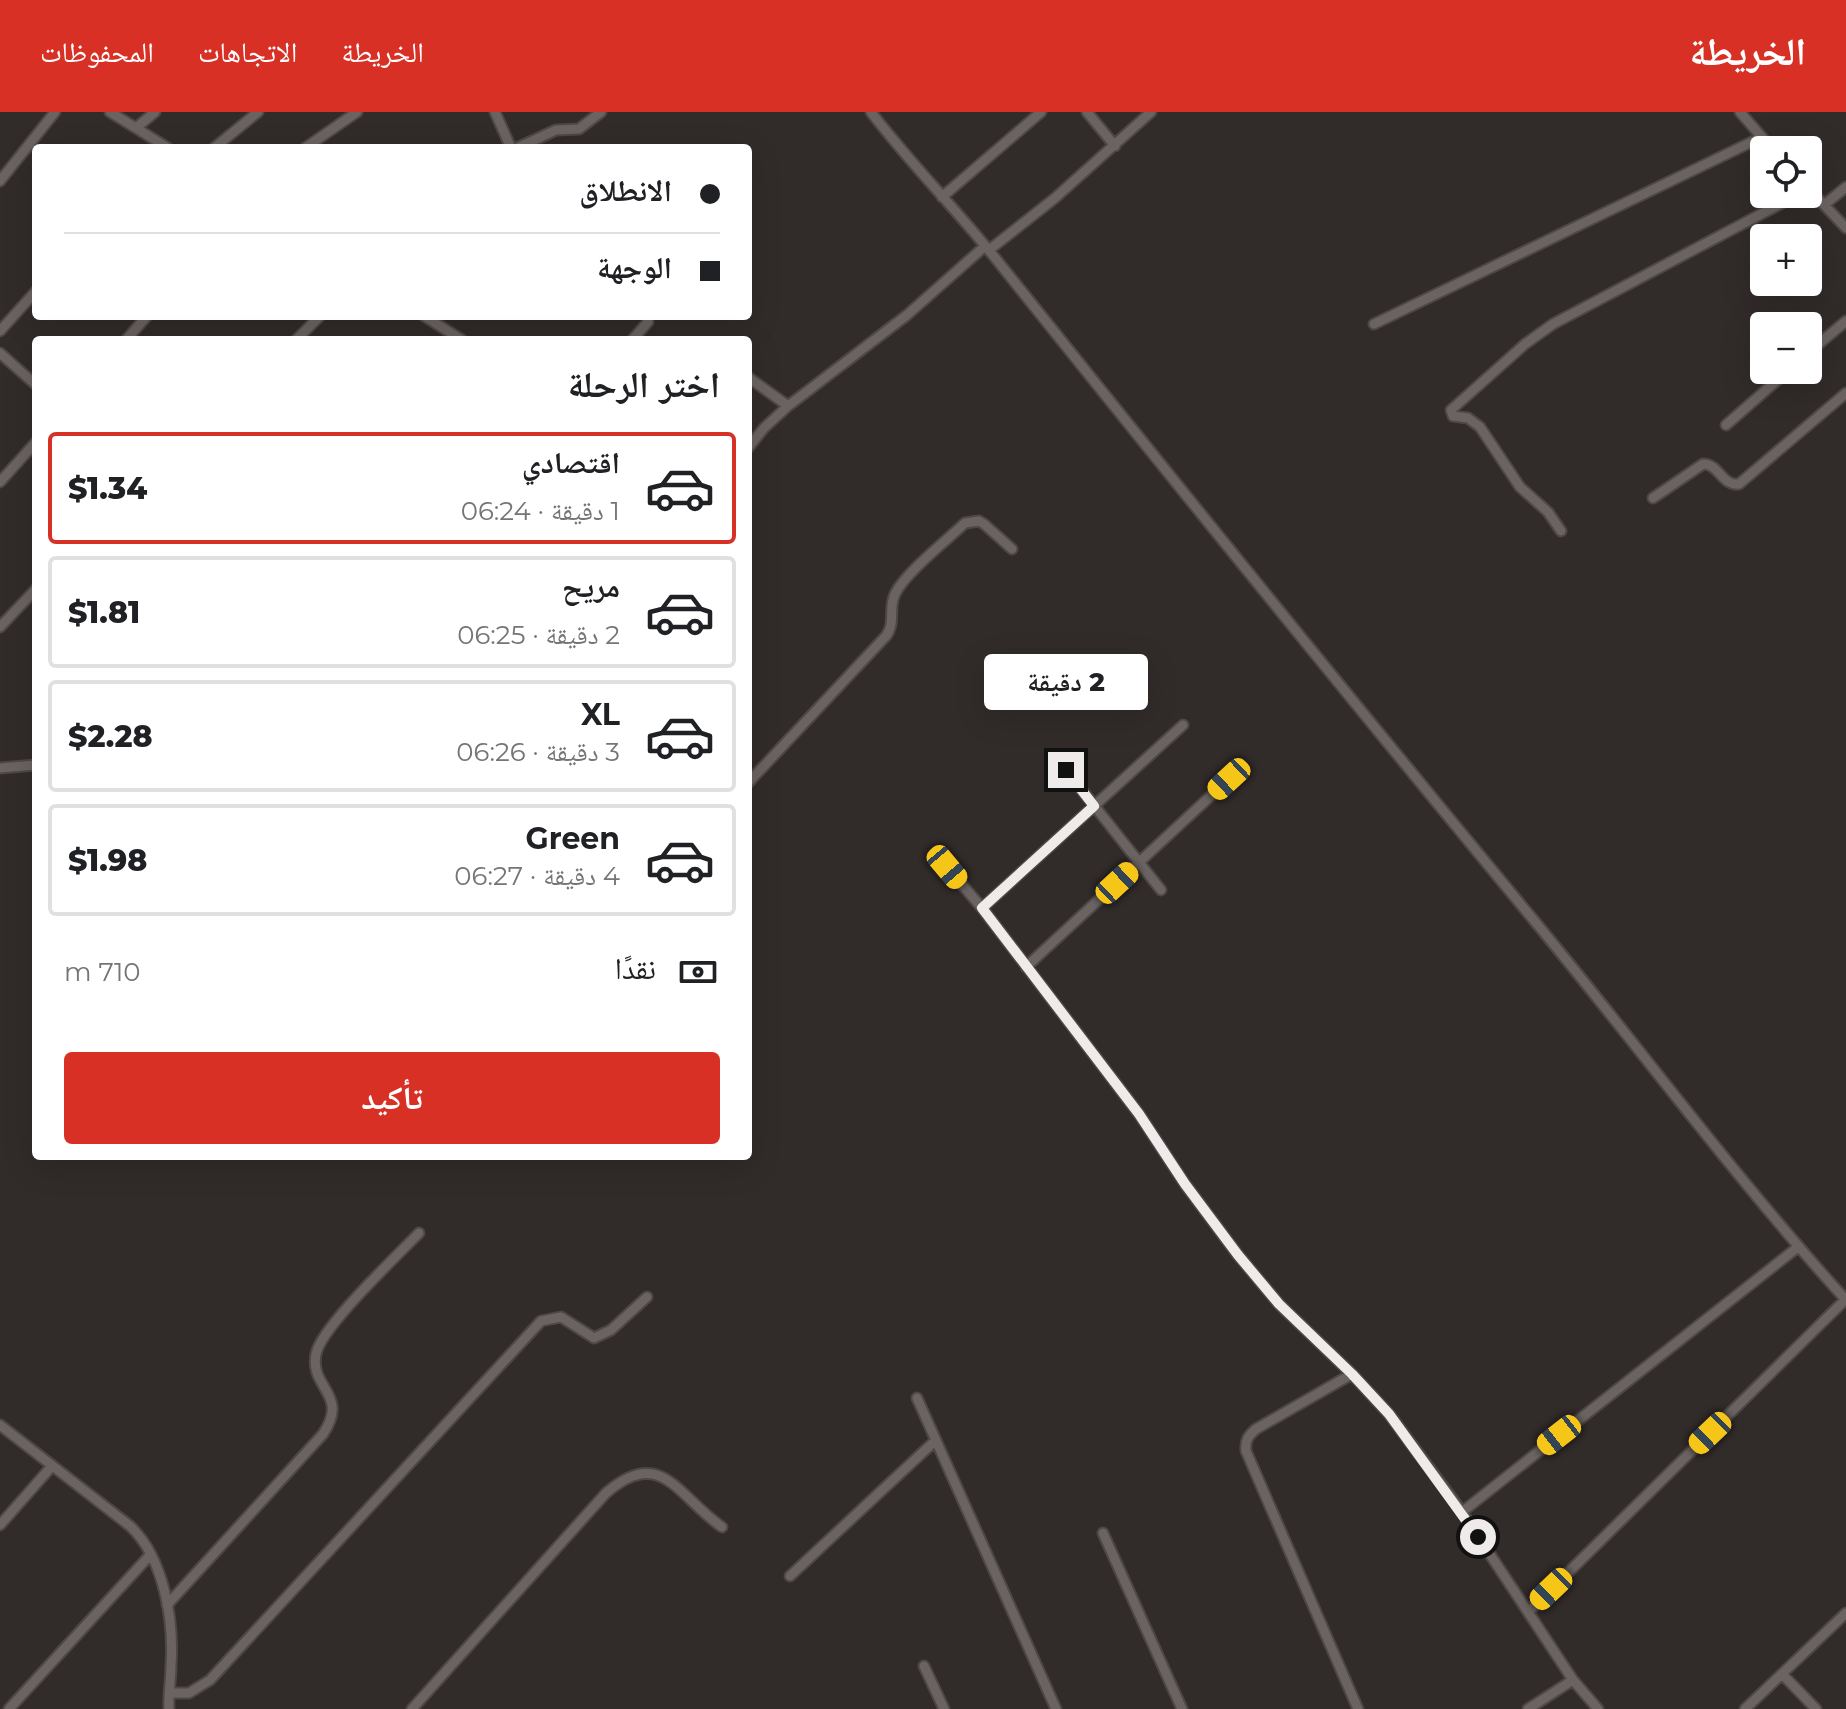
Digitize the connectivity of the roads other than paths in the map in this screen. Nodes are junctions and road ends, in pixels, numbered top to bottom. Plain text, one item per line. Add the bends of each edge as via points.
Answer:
1 (55, 112) edge
2 (110, 112) edge
3 (155, 112) edge
4 (258, 112) edge
5 (357, 112) edge
6 (495, 112) edge
7 (601, 112) edge
8 (871, 112) edge
9 (1041, 112) edge
10 (1087, 112) edge
11 (1151, 112) edge
12 (1740, 112) edge
13 (136, 128) junction
14 (1761, 136) edge
15 (1750, 143) edge
16 (162, 144) edge
17 (219, 144) edge
18 (311, 144) edge
19 (509, 144) edge
20 (526, 144) edge
21 (1115, 146) junction
22 (0, 181) edge
23 (1846, 187) edge
24 (942, 197) junction
25 (1824, 205) joint
26 (1773, 208) edge
27 (1846, 228) edge
28 (987, 248) junction
29 (32, 295) edge
30 (144, 320) edge
31 (316, 320) edge
32 (430, 320) edge
33 (648, 320) edge
34 (1846, 321) edge
35 (1374, 324) dead end
36 (0, 331) edge
37 (130, 336) edge
38 (300, 336) edge
39 (456, 336) edge
40 (636, 336) edge
41 (1822, 341) edge
42 (0, 353) edge
43 (752, 380) edge
44 (32, 381) edge
45 (1773, 384) edge
46 (1846, 393) edge
47 (788, 406) junction
48 (1726, 425) dead end
49 (752, 443) edge
50 (32, 446) edge
51 (0, 482) edge
52 (1653, 498) dead end
53 (1561, 531) dead end
54 (1012, 549) dead end
55 (32, 593) edge
56 (0, 627) edge
57 (1183, 725) dead end
58 (32, 765) edge
59 (0, 768) edge
60 (1066, 770) dead end
61 (752, 779) edge
62 (1229, 779) dead end
63 (1094, 806) junction
64 (1139, 862) junction
65 (947, 867) dead end
66 (1161, 890) dead end
67 (982, 908) junction
68 (1026, 967) junction
69 (419, 1233) dead end
70 (1798, 1247) junction
71 (647, 1297) dead end
72 (1846, 1300) edge
73 (1352, 1374) junction
74 (917, 1398) dead end
75 (0, 1425) edge
76 (936, 1440) junction
77 (52, 1466) junction
78 (1462, 1512) junction
79 (0, 1525) edge
80 (722, 1527) dead end
81 (1103, 1533) dead end
82 (151, 1554) junction
83 (790, 1576) dead end
84 (167, 1605) junction
85 (1528, 1612) junction
86 (1846, 1613) edge
87 (924, 1666) dead end
88 (1782, 1674) junction
89 (1573, 1680) junction
90 (169, 1693) junction
91 (9, 1709) edge
92 (169, 1709) edge
93 (412, 1709) edge
94 (944, 1709) edge
95 (1056, 1709) edge
96 (1182, 1709) edge
97 (1358, 1709) edge
98 (1528, 1709) edge
99 (1598, 1709) edge
100 (1745, 1709) edge
101 (1816, 1709) edge

1 - 22 street
2 - 13 street
3 - 13 street
4 - 17 street
5 - 18 street
6 - 19 street
7 - 20 street via 579,129 556,130
8 - 24 street
9 - 24 street
10 - 21 street
11 - 21 street
12 - 14 street
13 - 16 street
15 - 35 street
21 - 28 street
23 - 25 street
24 - 28 street
25 - 27 street
26 - 53 street via 1553,324 1451,410 1453,416 1480,427 1520,487
28 - 47 street
28 - 70 street
29 - 36 street
30 - 37 street
31 - 38 street
32 - 39 street
33 - 40 street
34 - 41 street
42 - 44 street
43 - 47 street
45 - 48 street
46 - 52 street via 1739,484 1703,464
47 - 49 street
50 - 51 street
54 - 61 street via 979,521 965,523 901,584 886,636
55 - 56 street
57 - 63 street
58 - 59 street
60 - 63 street
62 - 64 street
63 - 64 street
63 - 67 street
64 - 66 street
64 - 68 street
65 - 67 street
67 - 68 street
68 - 73 street via 1238,1255 1279,1304
69 - 84 street via 318,1347 316,1370 334,1413 323,1434
70 - 72 street
70 - 78 street
71 - 90 street via 611,1330 594,1338 561,1317 541,1321 210,1680 189,1693
72 - 85 street
73 - 78 street via 1389,1414
73 - 97 street via 1256,1429 1248,1436 1246,1451
74 - 76 street
75 - 77 street
76 - 83 street
76 - 95 street
77 - 79 street
77 - 82 street via 130,1526
78 - 85 street
80 - 93 street via 665,1477 634,1474 620,1481
81 - 96 street
82 - 84 street
82 - 91 street
84 - 90 street
85 - 89 street
86 - 88 street
87 - 94 street
88 - 100 street
88 - 101 street
89 - 98 street
89 - 99 street
90 - 92 street

